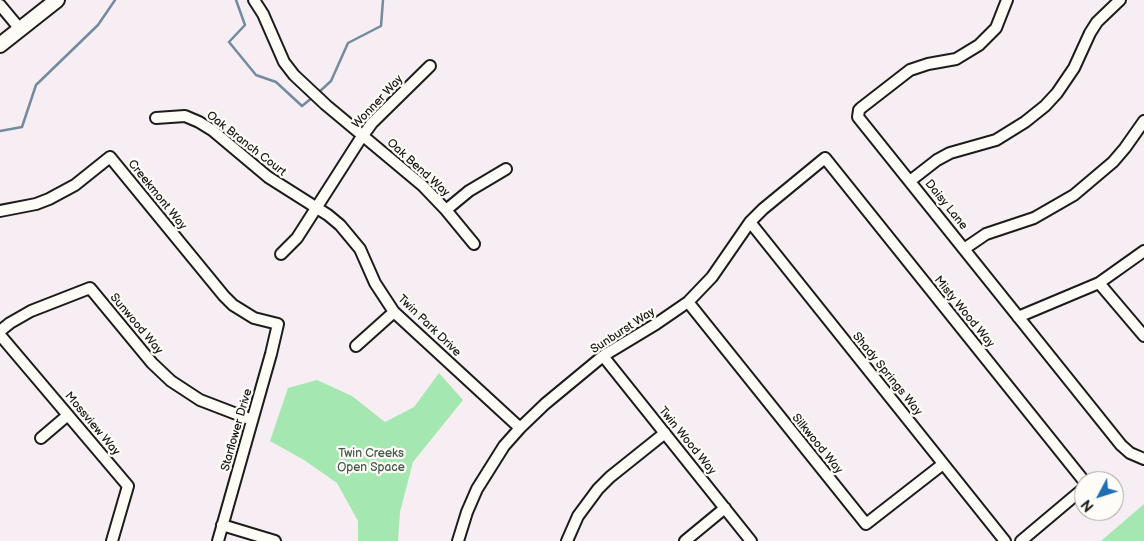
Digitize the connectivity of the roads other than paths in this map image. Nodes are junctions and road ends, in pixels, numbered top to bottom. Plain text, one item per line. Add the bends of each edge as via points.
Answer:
1 (57, 0) edge
2 (254, 0) edge
3 (1007, 0) edge
4 (1120, 0) edge
5 (0, 6) edge
6 (20, 29) junction
7 (0, 45) edge
8 (430, 66) dead end
9 (156, 118) dead end
10 (1144, 121) edge
11 (363, 135) junction
12 (825, 158) joint
13 (506, 169) dead end
14 (910, 181) junction
15 (317, 208) junction
16 (446, 210) junction
17 (0, 211) edge
18 (750, 222) junction
19 (474, 244) dead end
20 (964, 249) junction
21 (1144, 251) edge
22 (281, 254) dead end
23 (1099, 283) junction
24 (688, 302) junction
25 (394, 312) junction
26 (1018, 317) junction
27 (278, 324) joint
28 (0, 333) edge
29 (1144, 336) edge
30 (356, 346) dead end
31 (603, 356) junction
32 (68, 415) junction
33 (252, 420) junction
34 (520, 428) junction
35 (665, 433) junction
36 (41, 438) dead end
37 (1144, 460) edge
38 (943, 464) junction
39 (1076, 471) edge
40 (1074, 496) edge
41 (724, 508) junction
42 (222, 525) junction
43 (112, 541) edge
44 (218, 541) edge
45 (275, 541) edge
46 (458, 541) edge
47 (566, 541) edge
48 (684, 541) edge
49 (751, 541) edge
50 (1005, 541) edge
51 (1021, 541) edge

1 - 6 main road
2 - 11 street, Oak Bend Way via 284,62 294,75
3 - 14 street, Daisy Lane via 996,28 979,45 956,59 910,70 859,110 860,121
4 - 14 street via 1097,22 1074,68 1045,106 996,140 950,153
5 - 6 street
6 - 7 main road
8 - 11 street, Wonner Way
9 - 15 street, Oak Branch Court via 185,116 199,122 268,177
10 - 20 street via 1113,162 1074,195 1029,220 986,234
11 - 15 street, Wonner Way
11 - 16 street, Oak Bend Way
12 - 18 street, Sunburst Way
12 - 39 street, Misty Wood Way
13 - 16 street via 469,191
14 - 20 street, Daisy Lane
15 - 22 street, Wonner Way via 297,238
15 - 25 street, Twin Park Drive via 351,236
16 - 19 street, Oak Bend Way
17 - 27 street, Creekmont Way via 36,204 56,196 110,157 228,300 254,318
18 - 24 street, Sunburst Way via 712,277
18 - 38 street, Shady Springs Way
20 - 26 street, Daisy Lane
21 - 23 street
23 - 26 street
23 - 29 street
24 - 31 street, Sunburst Way
24 - 38 street, Silkwood Way via 866,524
25 - 30 street
25 - 34 street, Twin Park Drive
26 - 37 street, Daisy Lane via 1121,445
27 - 33 street, Starflower Drive
28 - 32 street, Mossview Way
28 - 33 street, Sunwood Way via 31,311 90,288 152,363 171,381 200,400
31 - 34 street, Sunburst Way
31 - 35 street, Twin Wood Way
32 - 36 street
32 - 43 street, Mossview Way via 128,486
33 - 42 street, Starflower Drive
34 - 46 street, Sunburst Way via 504,446 477,489
35 - 41 street, Twin Wood Way
35 - 47 street via 598,489 578,516
38 - 50 street, Shady Springs Way
40 - 51 street
41 - 48 street
41 - 49 street, Twin Wood Way
42 - 44 street, Starflower Drive
42 - 45 street

